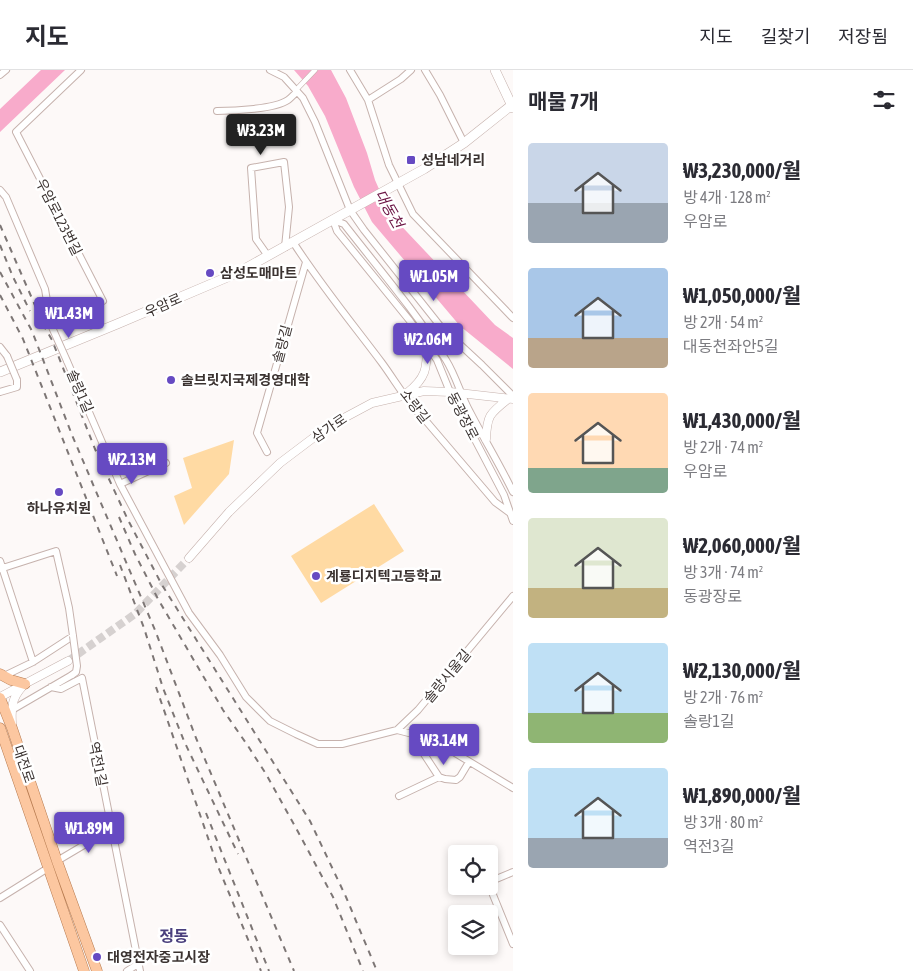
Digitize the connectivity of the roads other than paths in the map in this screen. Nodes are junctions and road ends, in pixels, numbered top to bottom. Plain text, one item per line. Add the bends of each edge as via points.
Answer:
1 (6, 70) edge
2 (81, 70) edge
3 (270, 70) edge
4 (315, 70) edge
5 (350, 70) edge
6 (411, 70) edge
7 (425, 70) edge
8 (495, 70) edge
9 (0, 75) edge
10 (297, 90) junction
11 (368, 100) junction
12 (512, 106) edge
13 (217, 111) dead end
14 (464, 143) junction
15 (397, 184) junction
16 (0, 190) edge
17 (350, 210) junction
18 (334, 220) junction
19 (289, 244) junction
20 (268, 256) junction
21 (306, 262) junction
22 (103, 301) dead end
23 (512, 316) edge
24 (427, 346) junction
25 (0, 347) edge
26 (0, 372) edge
27 (0, 392) edge
28 (450, 392) junction
29 (461, 393) junction
30 (405, 395) junction
31 (511, 398) edge
32 (486, 439) junction
33 (267, 452) dead end
34 (166, 463) dead end
35 (120, 484) junction
36 (513, 492) edge
37 (510, 513) junction
38 (513, 521) edge
39 (188, 558) tunnel mouth
40 (0, 561) edge
41 (1, 569) edge
42 (513, 596) edge
43 (189, 613) joint
44 (73, 636) junction
45 (68, 661) tunnel mouth
46 (33, 662) junction
47 (2, 675) edge
48 (25, 684) junction
49 (51, 687) junction
50 (0, 698) edge
51 (12, 710) junction
52 (0, 728) edge
53 (12, 728) junction
54 (397, 730) junction
55 (422, 751) dead end
56 (469, 762) junction
57 (439, 777) junction
58 (513, 788) edge
59 (399, 796) dead end
60 (111, 828) junction
61 (57, 861) junction
62 (48, 868) junction
63 (513, 872) edge
64 (498, 880) edge
65 (493, 895) edge
66 (0, 898) edge
67 (0, 925) edge
68 (513, 944) edge
69 (138, 964) junction
70 (30, 971) edge
71 (84, 971) edge
72 (97, 971) edge
73 (127, 971) edge
74 (140, 971) edge

1 - 9 street
2 - 22 street, 우암로123번길 via 16,132
3 - 10 street via 284,77
4 - 10 street
5 - 11 street
6 - 11 street
7 - 14 street
8 - 12 main road
10 - 13 street via 280,104
10 - 17 street via 315,122
11 - 15 street
12 - 14 main road, 우암로
14 - 15 main road, 우암로
15 - 17 main road, 우암로
15 - 23 street via 413,214
16 - 35 street, 솔랑1길, bridge via 6,197 45,289 51,325
17 - 18 main road, 우암로
17 - 31 street via 441,328 482,365
18 - 19 main road, 우암로
18 - 24 street, 동광장로 via 337,231
18 - 29 street, 동광장로 via 344,224 407,302 448,363
19 - 20 main road, 우암로
19 - 20 street via 284,162 251,168 256,239
19 - 21 street, 소랑길
20 - 26 main road, 우암로 via 164,305
21 - 30 street, 소랑길
21 - 33 street, 솔랑길 via 256,433
24 - 28 street, 동광장로 via 437,360
24 - 30 street via 427,368
25 - 27 street, bridge via 17,380 17,387
28 - 29 street, 삼가로
28 - 30 street, 삼가로 via 424,391
28 - 37 street, 동광장로 via 504,495
29 - 31 street, 삼가로
29 - 32 street, 동광장로
30 - 37 street, 소랑길 via 414,410 495,502
30 - 39 street, 삼가로 via 372,403 329,426 280,463 229,512
31 - 32 street via 494,409 487,420
32 - 36 street, 동광장로
34 - 35 street
35 - 43 street, 솔랑1길
37 - 38 street, 동광장로
40 - 41 street
41 - 44 street via 56,551 70,608
41 - 46 street
42 - 54 street, 솔랑시울길 via 418,710
43 - 54 street, 솔랑시울길 via 246,697 270,720 318,744 342,744
44 - 46 street
44 - 49 street, bridge via 76,672
45 - 48 street
46 - 47 street
47 - 48 main road
48 - 50 street
48 - 51 street via 14,696
49 - 51 street
49 - 60 street, 역전1길 via 61,689 82,678
50 - 53 main road, 대전로
51 - 53 street
52 - 62 main road, 대전로
53 - 61 main road, 대전로
54 - 56 street via 432,739
55 - 57 street
56 - 57 street via 456,780
56 - 58 street
57 - 59 street
60 - 61 street
60 - 69 street, 역전1길
61 - 72 main road, 대전로
62 - 66 street
62 - 71 main road, 대전로
63 - 64 street
65 - 68 street
67 - 70 street
69 - 73 street
69 - 74 street, 역전1길

